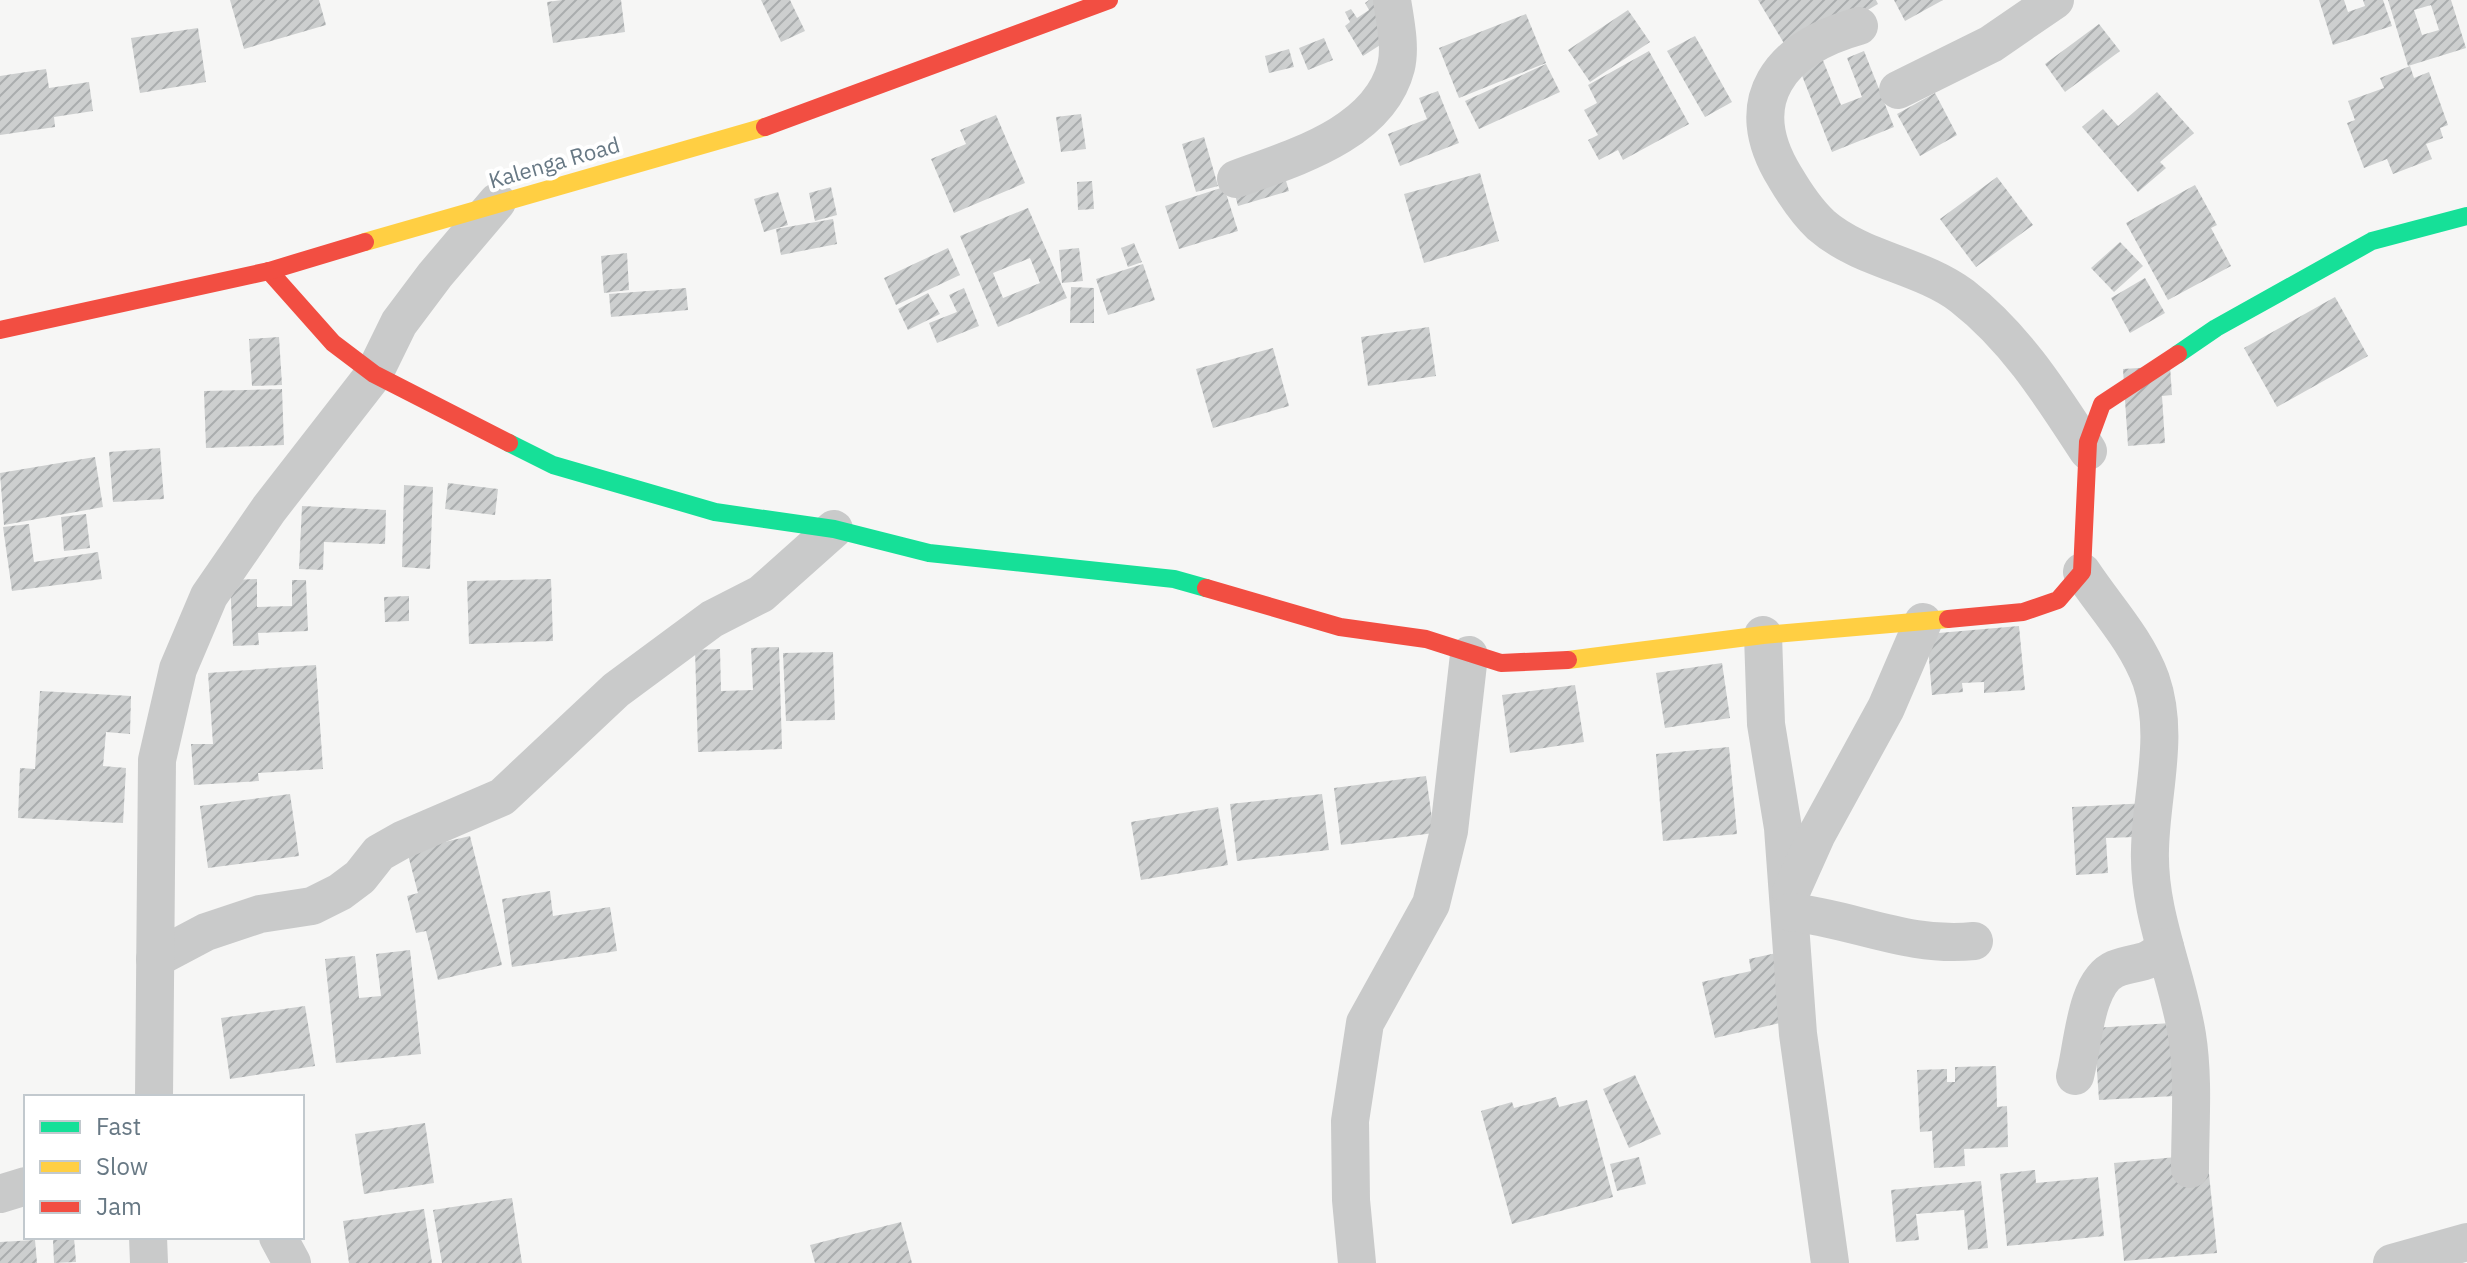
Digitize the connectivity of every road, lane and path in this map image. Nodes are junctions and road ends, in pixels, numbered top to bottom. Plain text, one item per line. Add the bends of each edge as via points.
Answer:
1 (1109, 0) edge
2 (1392, 0) edge
3 (2055, 0) edge
4 (1859, 26) dead end
5 (1898, 90) dead end
6 (1236, 179) dead end
7 (497, 202) junction
8 (2467, 216) edge
9 (269, 271) junction
10 (0, 330) edge
11 (374, 374) junction
12 (2088, 451) junction
13 (834, 529) junction
14 (2082, 572) junction
15 (1923, 622) junction
16 (1763, 635) junction
17 (1469, 655) junction
18 (1789, 904) junction
19 (1974, 941) dead end
20 (2165, 947) junction
21 (155, 959) junction
22 (2075, 1076) dead end
23 (154, 1095) edge
24 (2190, 1169) dead end
25 (24, 1187) edge
26 (0, 1194) edge
27 (148, 1239) edge
28 (279, 1239) edge
29 (2467, 1242) edge
30 (149, 1263) edge
31 (292, 1263) edge
32 (1357, 1263) edge
33 (1830, 1263) edge
34 (2392, 1263) edge

1 - 7 street, Kalenga Road via 764,128
2 - 6 street via 1397,64 1387,93 1351,127 1301,155
3 - 5 street via 1991,44
4 - 12 street via 1832,33 1803,51 1775,79 1763,109 1763,127 1776,164 1822,226 1959,294 2007,335
7 - 9 street, Kalenga Road
7 - 11 street via 399,323
8 - 12 street via 2372,241 2216,328 2102,404
9 - 10 street, Kalenga Road
9 - 11 street via 333,343
11 - 13 street via 553,465 715,512
11 - 21 street via 209,596 178,669 157,760
12 - 14 street
13 - 17 street via 929,553 1174,579 1340,627 1426,639
13 - 21 street via 761,594 712,619 616,690 502,797 379,853 360,877 312,906 260,914 206,932
14 - 15 street via 2058,600 2023,612
14 - 20 street via 2135,647 2151,680 2158,765 2150,850
15 - 16 street
15 - 18 street via 1886,708 1817,834
16 - 17 street via 1545,663 1501,663
16 - 18 street via 1766,724
17 - 32 street via 1449,831 1431,904 1365,1023 1350,1121
18 - 19 street via 1901,938 1939,944
18 - 33 street via 1798,1034
20 - 22 street via 2143,964 2113,970 2102,978 2094,990
20 - 24 street via 2187,1037
21 - 23 street
25 - 26 street
27 - 30 street
28 - 31 street
29 - 34 street

